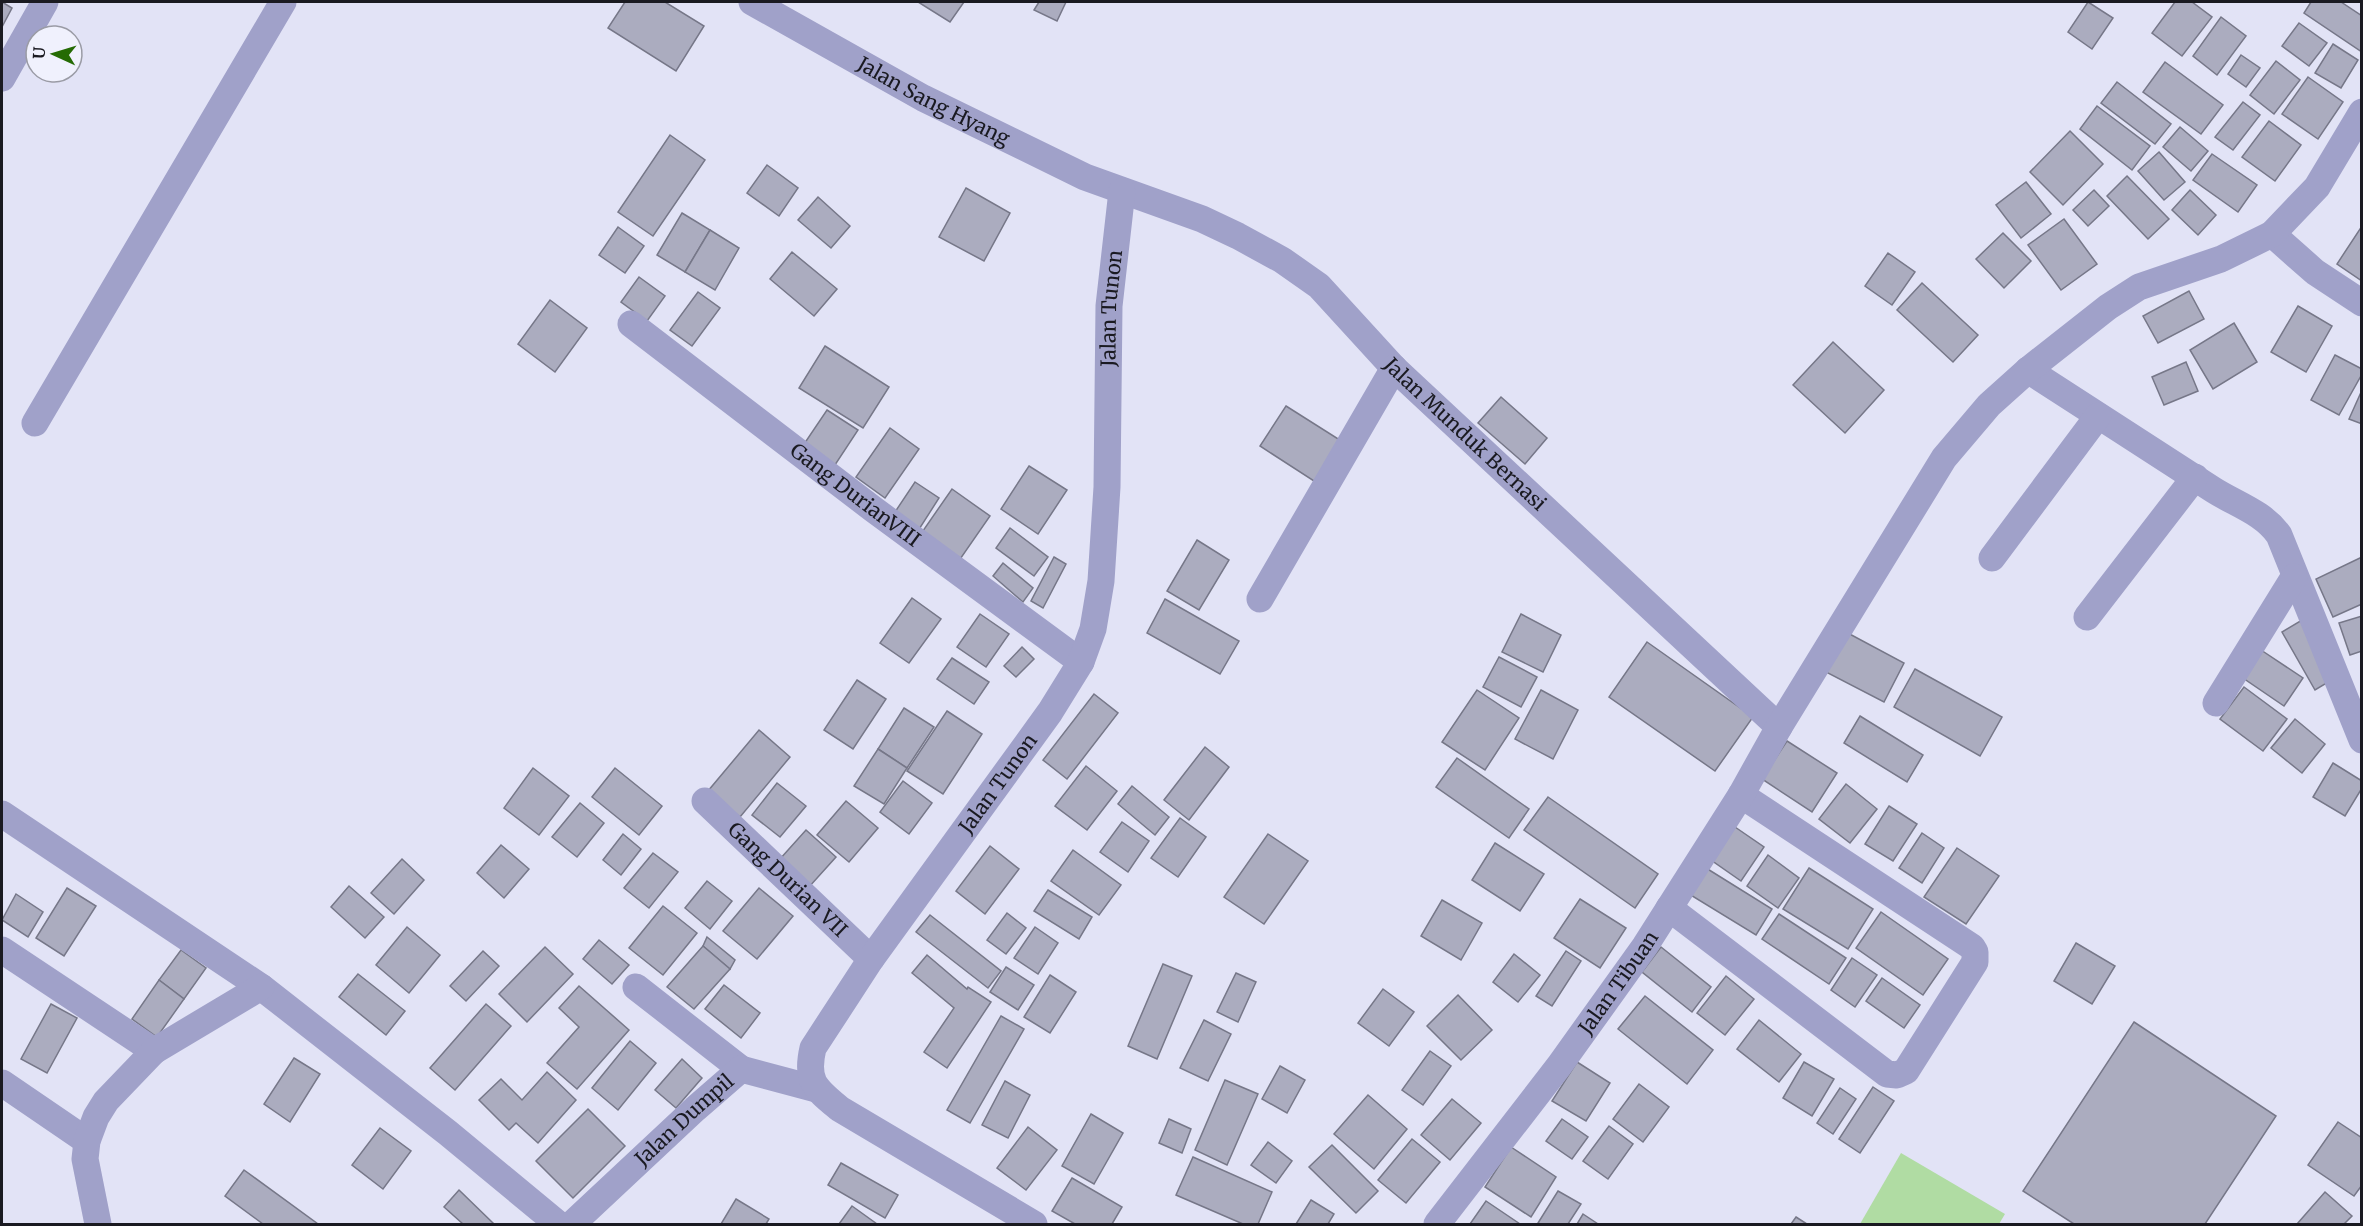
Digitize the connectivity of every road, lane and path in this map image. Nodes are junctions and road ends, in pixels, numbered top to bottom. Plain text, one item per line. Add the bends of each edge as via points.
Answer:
1 (45, 2) edge
2 (283, 2) edge
3 (752, 2) edge
4 (2, 78) edge
5 (2361, 112) edge
6 (1122, 191) junction
7 (2272, 234) junction
8 (2361, 303) edge
9 (631, 324) dead end
10 (1394, 368) junction
11 (2028, 370) junction
12 (2098, 416) junction
13 (35, 423) dead end
14 (2194, 477) junction
15 (1992, 558) dead end
16 (2294, 577) junction
17 (1260, 599) dead end
18 (2087, 617) dead end
19 (1081, 662) junction
20 (2216, 703) dead end
21 (1779, 727) junction
22 (2361, 740) edge
23 (1741, 795) junction
24 (705, 801) dead end
25 (2, 814) edge
26 (1669, 908) junction
27 (2, 950) edge
28 (871, 959) junction
29 (261, 987) junction
30 (636, 987) dead end
31 (154, 1051) junction
32 (741, 1069) junction
33 (2, 1083) edge
34 (816, 1089) junction
35 (87, 1141) junction
36 (98, 1224) edge
37 (558, 1224) edge
38 (572, 1224) edge
39 (1034, 1224) edge
40 (1437, 1224) edge

1 - 4 street
2 - 13 street
3 - 6 street, Jalan Sang Hyang via 923,98
5 - 7 street via 2317,187
6 - 10 street, Jalan Munduk Bernasi via 1202,219 1282,260 1319,286
6 - 19 street, Jalan Tunon via 1109,306 1107,487 1101,581 1093,629
7 - 8 street via 2315,272
7 - 11 street, Jalan Tibuan via 2221,259 2139,287
9 - 19 street, Gang DurianVIII
10 - 17 street
10 - 21 street, Jalan Munduk Bernasi
11 - 12 street
11 - 21 street, Jalan Tibuan via 1989,405 1944,458
12 - 14 street
12 - 15 street
14 - 16 street via 2272,524
14 - 18 street
16 - 20 street
16 - 22 street
19 - 28 street, Jalan Tunon
21 - 23 street, Jalan Tibuan
23 - 26 street, Jalan Tibuan
23 - 26 street via 1975,952 1975,962 1906,1071 1887,1074
24 - 28 street, Gang Durian VII
25 - 29 street
26 - 40 street, Jalan Tibuan via 1559,1066
27 - 31 street
28 - 34 street, Jalan Tunon via 813,1048 809,1064
29 - 31 street
29 - 37 street
30 - 32 street
31 - 35 street via 106,1101
32 - 34 street, Jalan Dumpil
32 - 38 street, Jalan Dumpil
33 - 35 street
34 - 39 street via 858,1121
35 - 36 street via 85,1159

